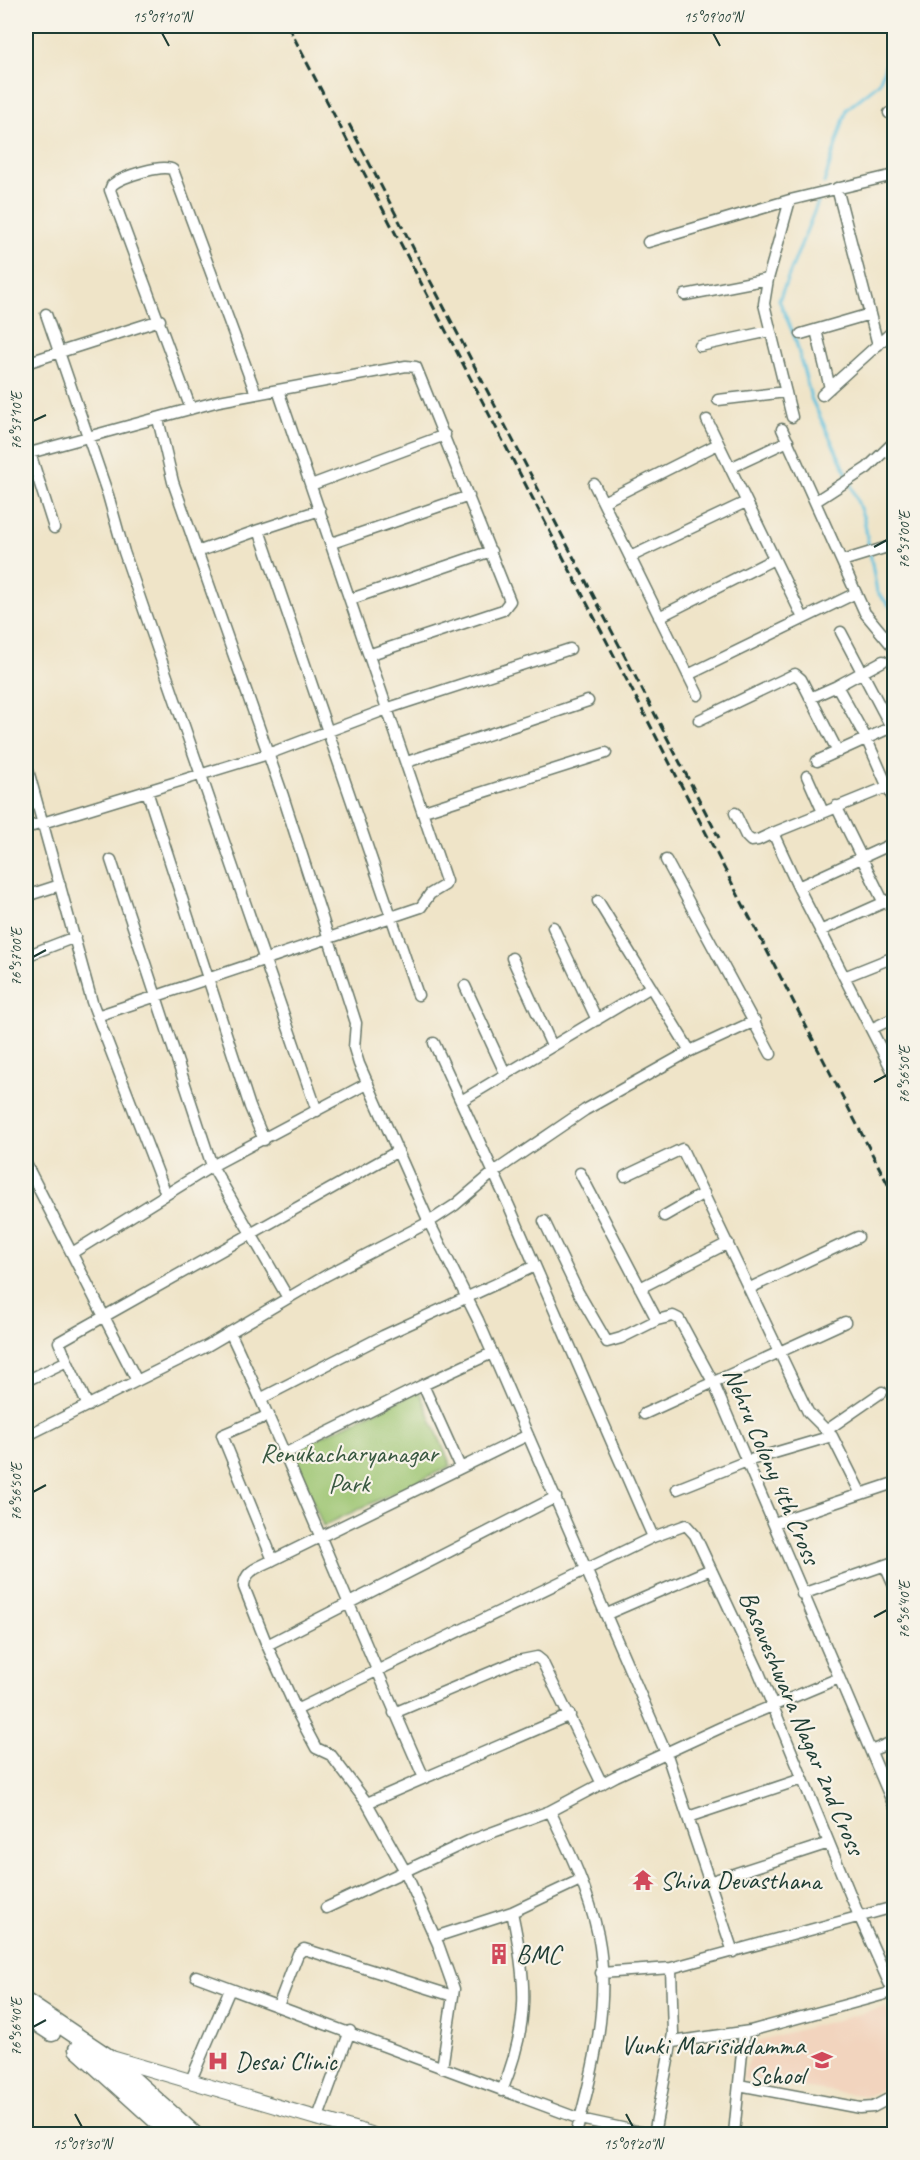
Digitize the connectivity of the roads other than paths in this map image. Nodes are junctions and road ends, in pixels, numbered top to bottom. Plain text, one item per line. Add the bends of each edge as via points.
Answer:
1 (894, 176) edge
2 (837, 188) junction
3 (790, 200) junction
4 (648, 242) dead end
5 (768, 279) junction
6 (685, 295) dead end
7 (46, 314) dead end
8 (870, 314) junction
9 (160, 320) junction
10 (816, 330) junction
11 (894, 330) edge
12 (770, 331) junction
13 (801, 334) dead end
14 (878, 345) junction
15 (700, 346) dead end
16 (60, 353) junction
17 (26, 363) edge
18 (278, 390) junction
19 (786, 392) junction
20 (256, 394) junction
21 (718, 400) dead end
22 (191, 409) junction
23 (792, 417) dead end
24 (158, 419) junction
25 (707, 420) dead end
26 (782, 429) dead end
27 (445, 435) junction
28 (89, 437) junction
29 (788, 441) junction
30 (894, 442) edge
31 (718, 444) junction
32 (28, 453) edge
33 (730, 468) junction
34 (594, 484) dead end
35 (311, 485) junction
36 (469, 496) junction
37 (816, 501) junction
38 (603, 502) junction
39 (746, 502) junction
40 (320, 510) junction
41 (54, 528) dead end
42 (259, 530) junction
43 (332, 543) junction
44 (889, 547) edge
45 (491, 551) junction
46 (197, 552) junction
47 (630, 557) junction
48 (774, 559) junction
49 (842, 561) junction
50 (856, 593) junction
51 (351, 599) junction
52 (659, 617) junction
53 (803, 618) junction
54 (841, 632) dead end
55 (894, 648) edge
56 (570, 650) dead end
57 (370, 654) junction
58 (883, 661) dead end
59 (864, 673) junction
60 (688, 675) junction
61 (837, 686) junction
62 (698, 695) dead end
63 (810, 698) junction
64 (588, 701) dead end
65 (389, 708) junction
66 (699, 720) dead end
67 (893, 726) edge
68 (330, 732) junction
69 (867, 740) junction
70 (838, 752) junction
71 (606, 753) dead end
72 (268, 754) junction
73 (817, 761) dead end
74 (407, 762) junction
75 (26, 764) edge
76 (202, 774) junction
77 (807, 776) dead end
78 (892, 786) edge
79 (147, 791) junction
80 (894, 801) edge
81 (836, 806) junction
82 (424, 811) junction
83 (824, 812) junction
84 (735, 813) dead end
85 (44, 822) junction
86 (26, 828) edge
87 (773, 833) junction
88 (894, 843) edge
89 (862, 858) junction
90 (111, 860) dead end
91 (666, 860) dead end
92 (60, 885) junction
93 (798, 887) junction
94 (26, 896) edge
95 (894, 898) edge
96 (598, 901) dead end
97 (884, 903) junction
98 (391, 916) junction
99 (553, 927) dead end
100 (820, 931) junction
101 (75, 937) junction
102 (329, 938) junction
103 (26, 956) edge
104 (894, 957) edge
105 (512, 958) dead end
106 (264, 959) junction
107 (208, 977) junction
108 (844, 977) junction
109 (465, 986) dead end
110 (651, 987) junction
111 (418, 995) dead end
112 (155, 996) junction
113 (97, 1016) junction
114 (894, 1018) edge
115 (597, 1020) junction
116 (755, 1021) junction
117 (871, 1029) junction
118 (434, 1043) dead end
119 (552, 1046) junction
120 (690, 1051) junction
121 (771, 1054) dead end
122 (894, 1074) edge
123 (506, 1075) junction
124 (368, 1083) junction
125 (461, 1101) junction
126 (317, 1111) junction
127 (264, 1140) junction
128 (398, 1151) junction
129 (26, 1164) edge
130 (212, 1166) junction
131 (494, 1172) junction
132 (580, 1173) dead end
133 (626, 1176) dead end
134 (704, 1193) junction
135 (166, 1194) junction
136 (664, 1216) dead end
137 (544, 1221) dead end
138 (429, 1222) junction
139 (252, 1234) junction
140 (858, 1237) dead end
141 (729, 1243) junction
142 (72, 1253) junction
143 (533, 1267) junction
144 (640, 1288) junction
145 (750, 1288) junction
146 (466, 1297) junction
147 (288, 1298) junction
148 (105, 1315) junction
149 (657, 1320) junction
150 (846, 1322) dead end
151 (230, 1332) junction
152 (780, 1351) junction
153 (492, 1353) junction
154 (68, 1361) junction
155 (26, 1381) edge
156 (137, 1382) junction
157 (713, 1382) junction
158 (423, 1385) junction
159 (882, 1392) dead end
160 (262, 1398) junction
161 (88, 1406) junction
162 (645, 1414) dead end
163 (269, 1415) junction
164 (830, 1433) junction
165 (528, 1435) junction
166 (26, 1436) edge
167 (286, 1453) junction
168 (747, 1461) junction
169 (460, 1467) junction
170 (894, 1483) edge
171 (677, 1489) dead end
172 (861, 1494) junction
173 (556, 1497) junction
174 (774, 1523) junction
175 (322, 1536) junction
176 (653, 1537) junction
177 (273, 1560) junction
178 (890, 1564) edge
179 (587, 1569) junction
180 (711, 1569) junction
181 (894, 1586) edge
182 (802, 1594) junction
183 (347, 1605) junction
184 (607, 1614) junction
185 (267, 1645) junction
186 (376, 1670) junction
187 (839, 1678) junction
188 (773, 1706) junction
189 (296, 1710) junction
190 (394, 1713) junction
191 (570, 1715) junction
192 (894, 1741) edge
193 (871, 1751) junction
194 (667, 1754) junction
195 (424, 1778) junction
196 (802, 1779) junction
197 (602, 1784) junction
198 (367, 1803) junction
199 (894, 1806) edge
200 (550, 1811) junction
201 (688, 1817) junction
202 (829, 1843) junction
203 (405, 1871) junction
204 (580, 1880) junction
205 (709, 1882) junction
206 (894, 1906) edge
207 (326, 1908) dead end
208 (513, 1912) junction
209 (860, 1918) junction
210 (435, 1937) junction
211 (732, 1952) junction
212 (671, 1968) junction
213 (601, 1973) junction
214 (196, 1976) dead end
215 (230, 1989) junction
216 (894, 1993) edge
217 (453, 1996) junction
218 (26, 2002) edge
219 (278, 2006) junction
220 (26, 2016) edge
221 (350, 2031) junction
222 (744, 2032) junction
223 (672, 2042) junction
224 (87, 2055) junction
225 (108, 2057) junction
226 (441, 2068) junction
227 (192, 2080) junction
228 (739, 2085) junction
229 (136, 2091) junction
230 (502, 2091) junction
231 (894, 2096) edge
232 (580, 2119) junction
233 (317, 2120) junction
234 (171, 2134) edge
235 (194, 2134) edge
236 (371, 2134) edge
237 (576, 2134) edge
238 (652, 2134) edge
239 (735, 2134) edge

1 - 2 street
2 - 3 street
2 - 8 street
3 - 4 street
3 - 5 street
5 - 6 street
5 - 12 street via 764,304
7 - 16 street
8 - 10 street
8 - 14 street
9 - 16 street
9 - 20 street via 110,190 121,179 164,167 173,170
9 - 22 street
10 - 13 street
10 - 14 street via 826,392
11 - 14 street
12 - 15 street
12 - 19 street
16 - 17 street
16 - 28 street
18 - 20 street
18 - 27 street via 411,365 419,373
18 - 35 street
19 - 21 street
19 - 23 street
20 - 22 street
22 - 24 street
24 - 28 street
24 - 46 street via 173,482
25 - 31 street
26 - 29 street
27 - 35 street
27 - 36 street
28 - 32 street
28 - 76 street via 131,572
29 - 33 street
29 - 37 street
30 - 37 street via 855,476
31 - 33 street
31 - 38 street
32 - 41 street
33 - 39 street
34 - 38 street
35 - 40 street
36 - 43 street
36 - 45 street
37 - 49 street
38 - 47 street
39 - 47 street
39 - 48 street
40 - 42 street
40 - 43 street
42 - 46 street
42 - 68 street
43 - 51 street
44 - 49 street
45 - 51 street
45 - 57 street via 509,594 508,606
46 - 72 street
47 - 52 street
48 - 52 street
48 - 53 street
49 - 50 street
50 - 53 street
50 - 55 street via 865,613
51 - 57 street
52 - 60 street
53 - 60 street
54 - 59 street
56 - 65 street
57 - 65 street
58 - 59 street
59 - 61 street
59 - 67 street
60 - 62 street
61 - 63 street
61 - 69 street
63 - 66 street via 795,674
63 - 70 street
64 - 74 street
65 - 68 street
65 - 74 street
67 - 69 street
68 - 72 street
68 - 98 street
69 - 70 street
69 - 78 street
70 - 73 street
71 - 82 street
72 - 76 street
72 - 102 street
74 - 82 street
75 - 85 street
76 - 79 street
76 - 106 street
77 - 83 street
78 - 80 street
78 - 81 street
79 - 85 street
79 - 107 street
81 - 83 street
81 - 89 street
82 - 98 street via 445,885 430,894 421,907
83 - 87 street
84 - 87 street via 751,841
85 - 86 street
85 - 92 street
87 - 93 street
88 - 89 street
89 - 93 street
89 - 97 street
90 - 112 street
91 - 116 street
92 - 94 street
92 - 101 street
93 - 100 street
95 - 97 street
96 - 110 street
97 - 100 street
98 - 102 street
98 - 111 street
99 - 115 street
100 - 108 street
101 - 103 street
101 - 113 street
102 - 106 street
102 - 124 street via 356,1023 354,1048
104 - 108 street
105 - 119 street
106 - 107 street
106 - 126 street
107 - 112 street
107 - 127 street
108 - 117 street
109 - 123 street
110 - 115 street
110 - 120 street
112 - 113 street
112 - 130 street
113 - 135 street
114 - 117 street
115 - 119 street
116 - 120 street
116 - 121 street
117 - 122 street
118 - 125 street
119 - 123 street
120 - 131 street via 585,1110
123 - 125 street
124 - 126 street
124 - 128 street
125 - 131 street
126 - 127 street
127 - 130 street
128 - 138 street
128 - 139 street
129 - 142 street
130 - 135 street
130 - 139 street
131 - 138 street
131 - 143 street
132 - 144 street
133 - 134 street via 682,1149
134 - 136 street
134 - 141 street
135 - 142 street
137 - 149 street via 607,1342
138 - 146 street
138 - 147 street
139 - 147 street
139 - 148 street
140 - 145 street
141 - 144 street
141 - 145 street
142 - 148 street
143 - 146 street
143 - 176 street
144 - 149 street
145 - 152 street
146 - 153 street
146 - 160 street
147 - 151 street
148 - 154 street via 59,1342
148 - 156 street
149 - 157 street, Nehru Colony 4th Cross via 673,1316 679,1319
150 - 152 street
151 - 156 street
151 - 160 street
152 - 157 street
152 - 164 street via 808,1412
153 - 158 street
153 - 165 street
154 - 155 street
154 - 161 street
156 - 161 street
157 - 162 street
157 - 168 street, Nehru Colony 4th Cross
158 - 167 street
158 - 169 street
159 - 164 street
160 - 163 street
161 - 166 street
163 - 167 street
163 - 177 street via 222,1435
164 - 168 street
164 - 172 street
165 - 169 street
165 - 173 street
167 - 175 street
168 - 171 street
168 - 174 street, Nehru Colony 4th Cross
169 - 175 street
170 - 172 street
172 - 174 street
173 - 179 street
173 - 183 street
174 - 182 street, Nehru Colony 4th Cross
175 - 177 street
175 - 183 street
176 - 179 street
176 - 180 street, Basaveshwara Nagar 2nd Cross via 686,1525
177 - 185 street via 244,1578
178 - 181 street
178 - 182 street
179 - 184 street
179 - 186 street
180 - 184 street
180 - 188 street, Basaveshwara Nagar 2nd Cross
182 - 187 street, Nehru Colony 4th Cross
183 - 185 street
183 - 186 street
184 - 194 street
185 - 189 street
186 - 189 street
186 - 190 street
187 - 188 street
187 - 193 street, Nehru Colony 4th Cross
188 - 194 street
188 - 196 street, Basaveshwara Nagar 2nd Cross
189 - 198 street via 316,1748 331,1755
190 - 191 street via 517,1661 537,1657
190 - 195 street
191 - 195 street
191 - 197 street
192 - 193 street
193 - 199 street, Nehru Colony 4th Cross
194 - 197 street
194 - 201 street
195 - 198 street
196 - 201 street
196 - 202 street, Basaveshwara Nagar 2nd Cross
197 - 200 street
198 - 203 street
200 - 203 street via 469,1841
200 - 204 street
201 - 205 street
202 - 205 street
202 - 209 street, Basaveshwara Nagar 2nd Cross
203 - 207 street
203 - 210 street
204 - 208 street
204 - 213 street via 597,1933
205 - 211 street
206 - 209 street
208 - 210 street
208 - 230 street via 522,1957 524,2010 519,2043
209 - 211 street
209 - 216 street, Basaveshwara Nagar 2nd Cross
210 - 217 street via 450,1975
211 - 212 street
212 - 213 street
212 - 223 street
213 - 232 street via 599,2026
214 - 215 street
215 - 219 street
215 - 227 street
216 - 222 street
217 - 219 street via 304,1949 298,1954
217 - 226 street
218 - 225 main road
219 - 221 street
220 - 224 main road
221 - 226 street
221 - 233 street
222 - 223 street
222 - 228 street
223 - 238 street
224 - 225 main road
224 - 229 main road
225 - 227 main road
225 - 229 main road
226 - 230 street
227 - 233 main road
228 - 231 street via 860,2108 873,2107
228 - 239 street
229 - 234 main road
229 - 235 main road
230 - 232 street
232 - 237 street
232 - 238 street
233 - 236 main road

